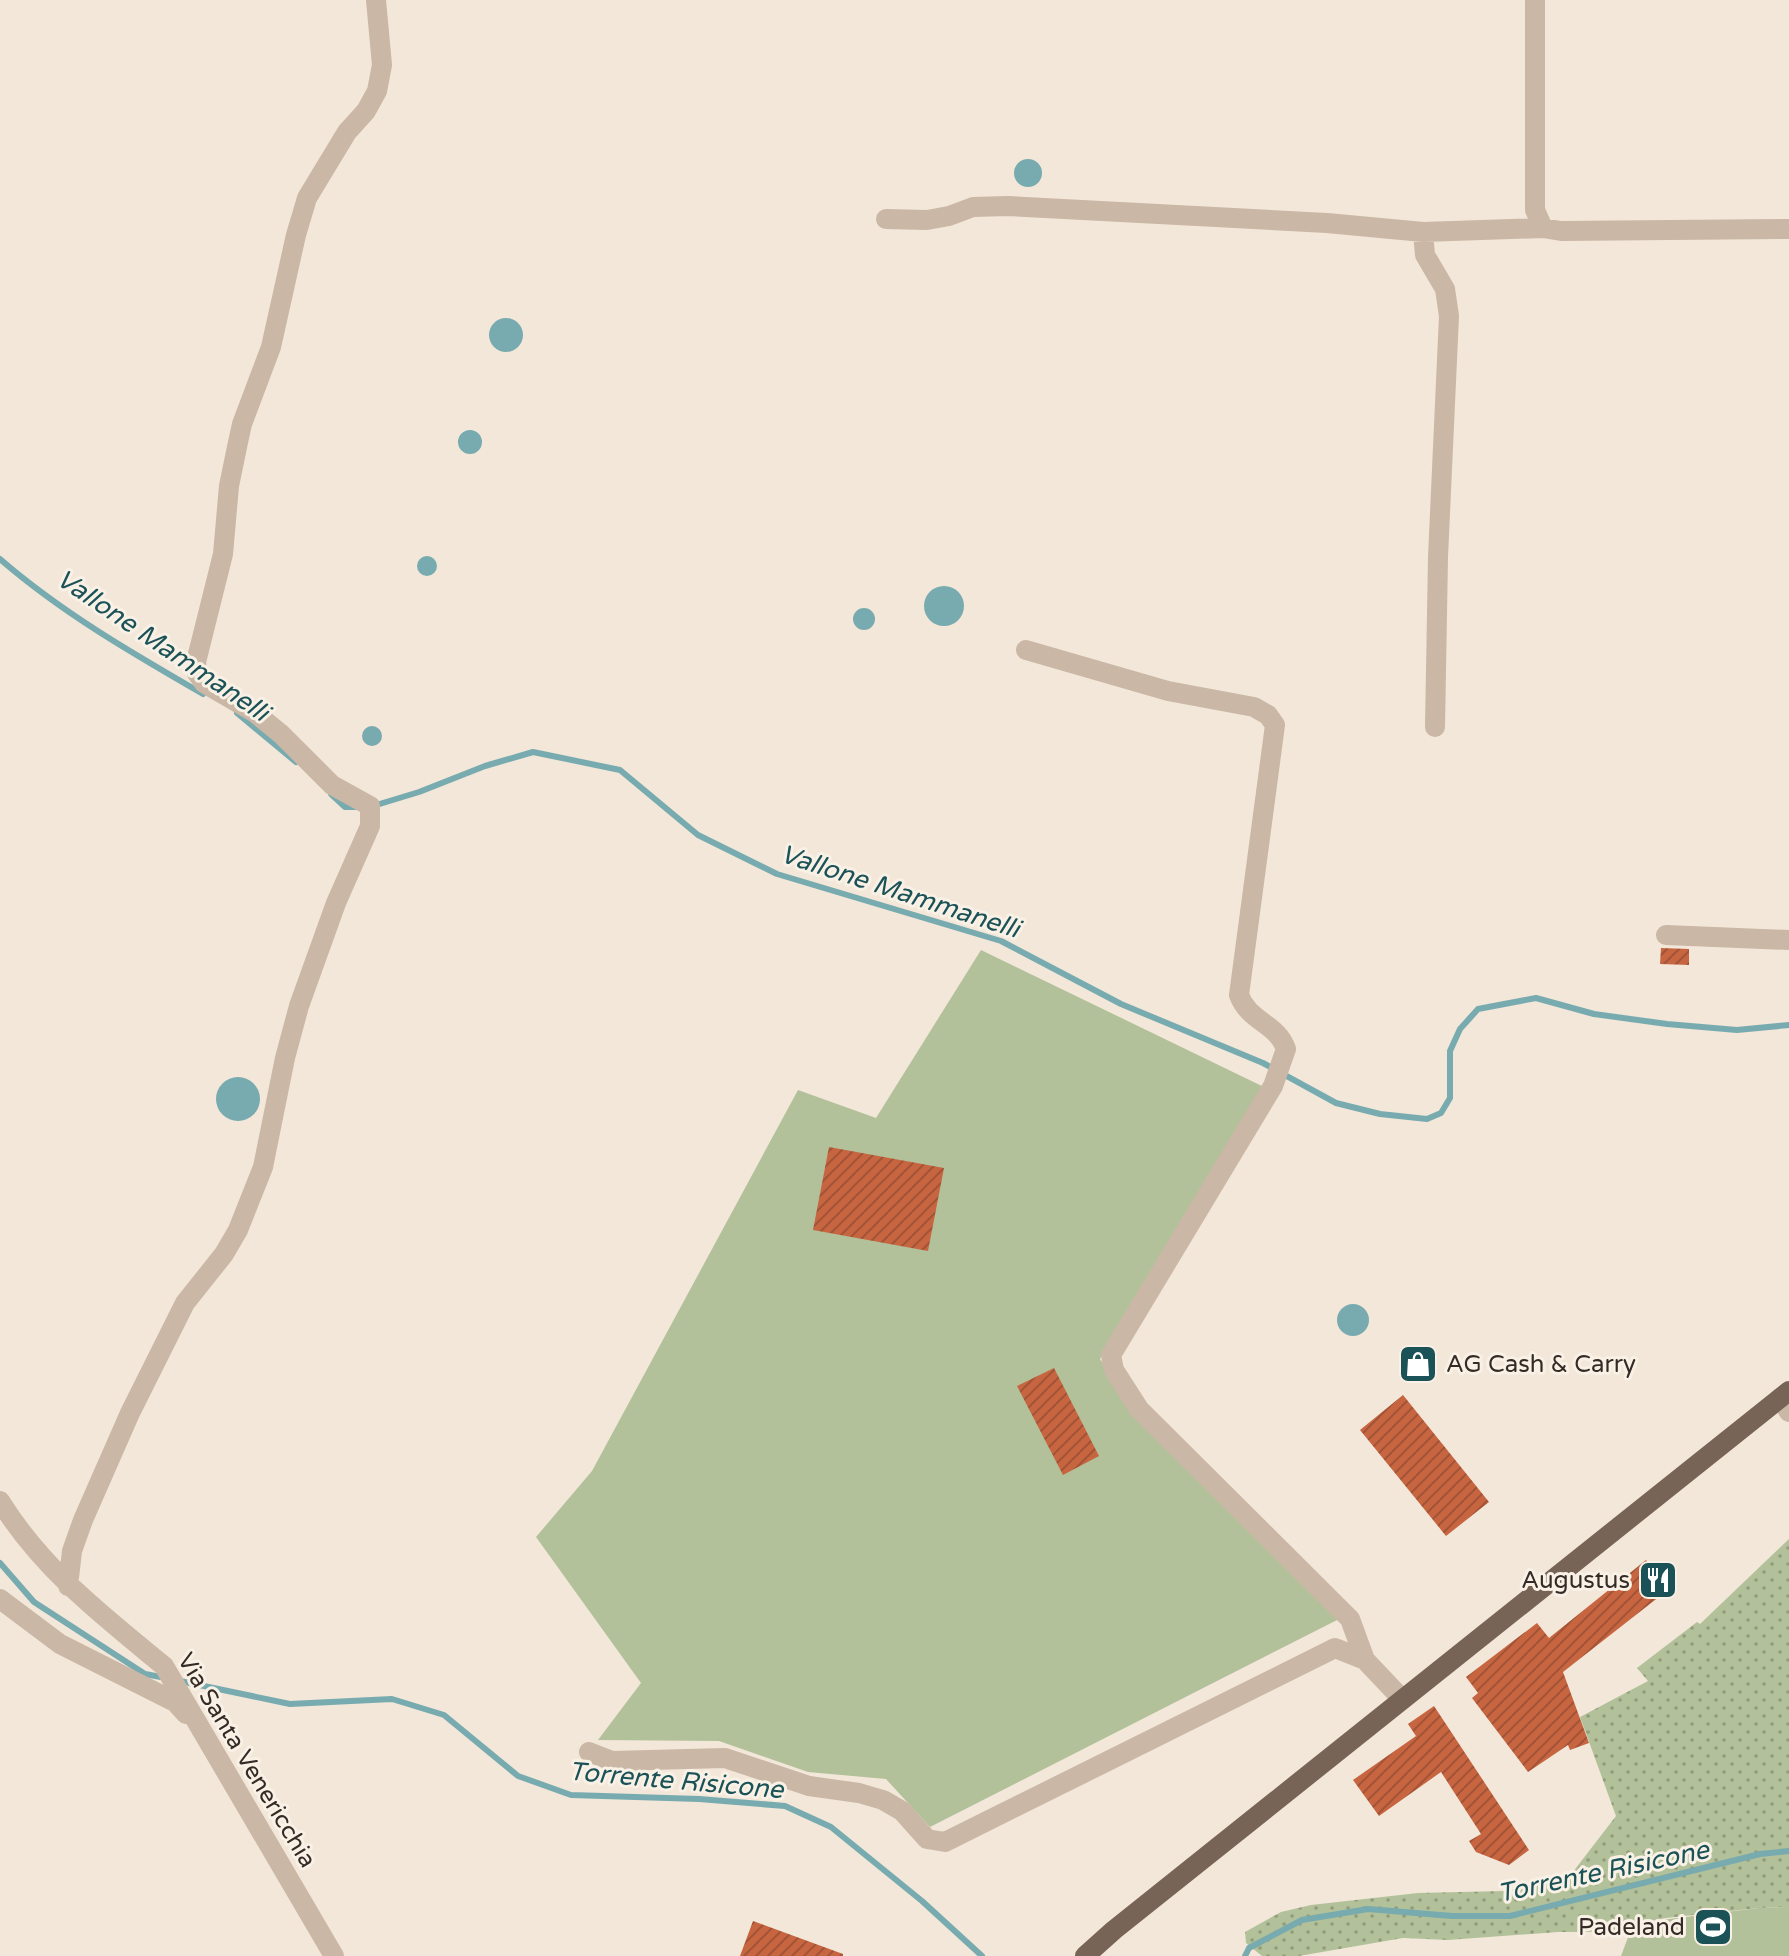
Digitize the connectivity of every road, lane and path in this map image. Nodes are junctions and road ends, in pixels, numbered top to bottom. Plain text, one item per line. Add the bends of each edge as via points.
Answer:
1 (376, 0) edge
2 (1535, 0) edge
3 (886, 219) dead end
4 (1543, 228) junction
5 (1789, 229) edge
6 (1423, 232) junction
7 (1026, 650) dead end
8 (1435, 727) dead end
9 (1666, 935) dead end
10 (1789, 940) edge
11 (1786, 1400) edge
12 (0, 1501) edge
13 (68, 1586) junction
14 (0, 1599) edge
15 (1365, 1660) junction
16 (1402, 1699) junction
17 (195, 1722) junction
18 (589, 1752) dead end
19 (334, 1956) edge
20 (1085, 1956) edge

1 - 13 street via 382,65 377,91 307,198 271,347 242,424 223,554 196,662 204,683 254,712 332,785 370,806 370,826 299,1006 263,1167 238,1230 185,1303 154,1363 83,1520
2 - 4 street via 1535,210
3 - 6 street via 927,220 973,207 1008,206
4 - 5 street
4 - 6 street
6 - 8 street via 1425,255 1445,289 1449,316
7 - 15 street via 1168,691 1254,707 1275,725 1239,995 1244,1008 1282,1038 1286,1049 1273,1086 1111,1355 1114,1370 1139,1409 1350,1619
9 - 10 street
11 - 16 main road
12 - 13 street, Via Santa Venericchia
13 - 17 street, Via Santa Venericchia via 164,1666
14 - 17 street via 60,1644 175,1702
15 - 16 street
15 - 18 street via 1335,1648 945,1842 927,1839 902,1811 883,1800 809,1786 725,1758 612,1761
16 - 20 main road
17 - 19 street, Via Santa Venericchia

